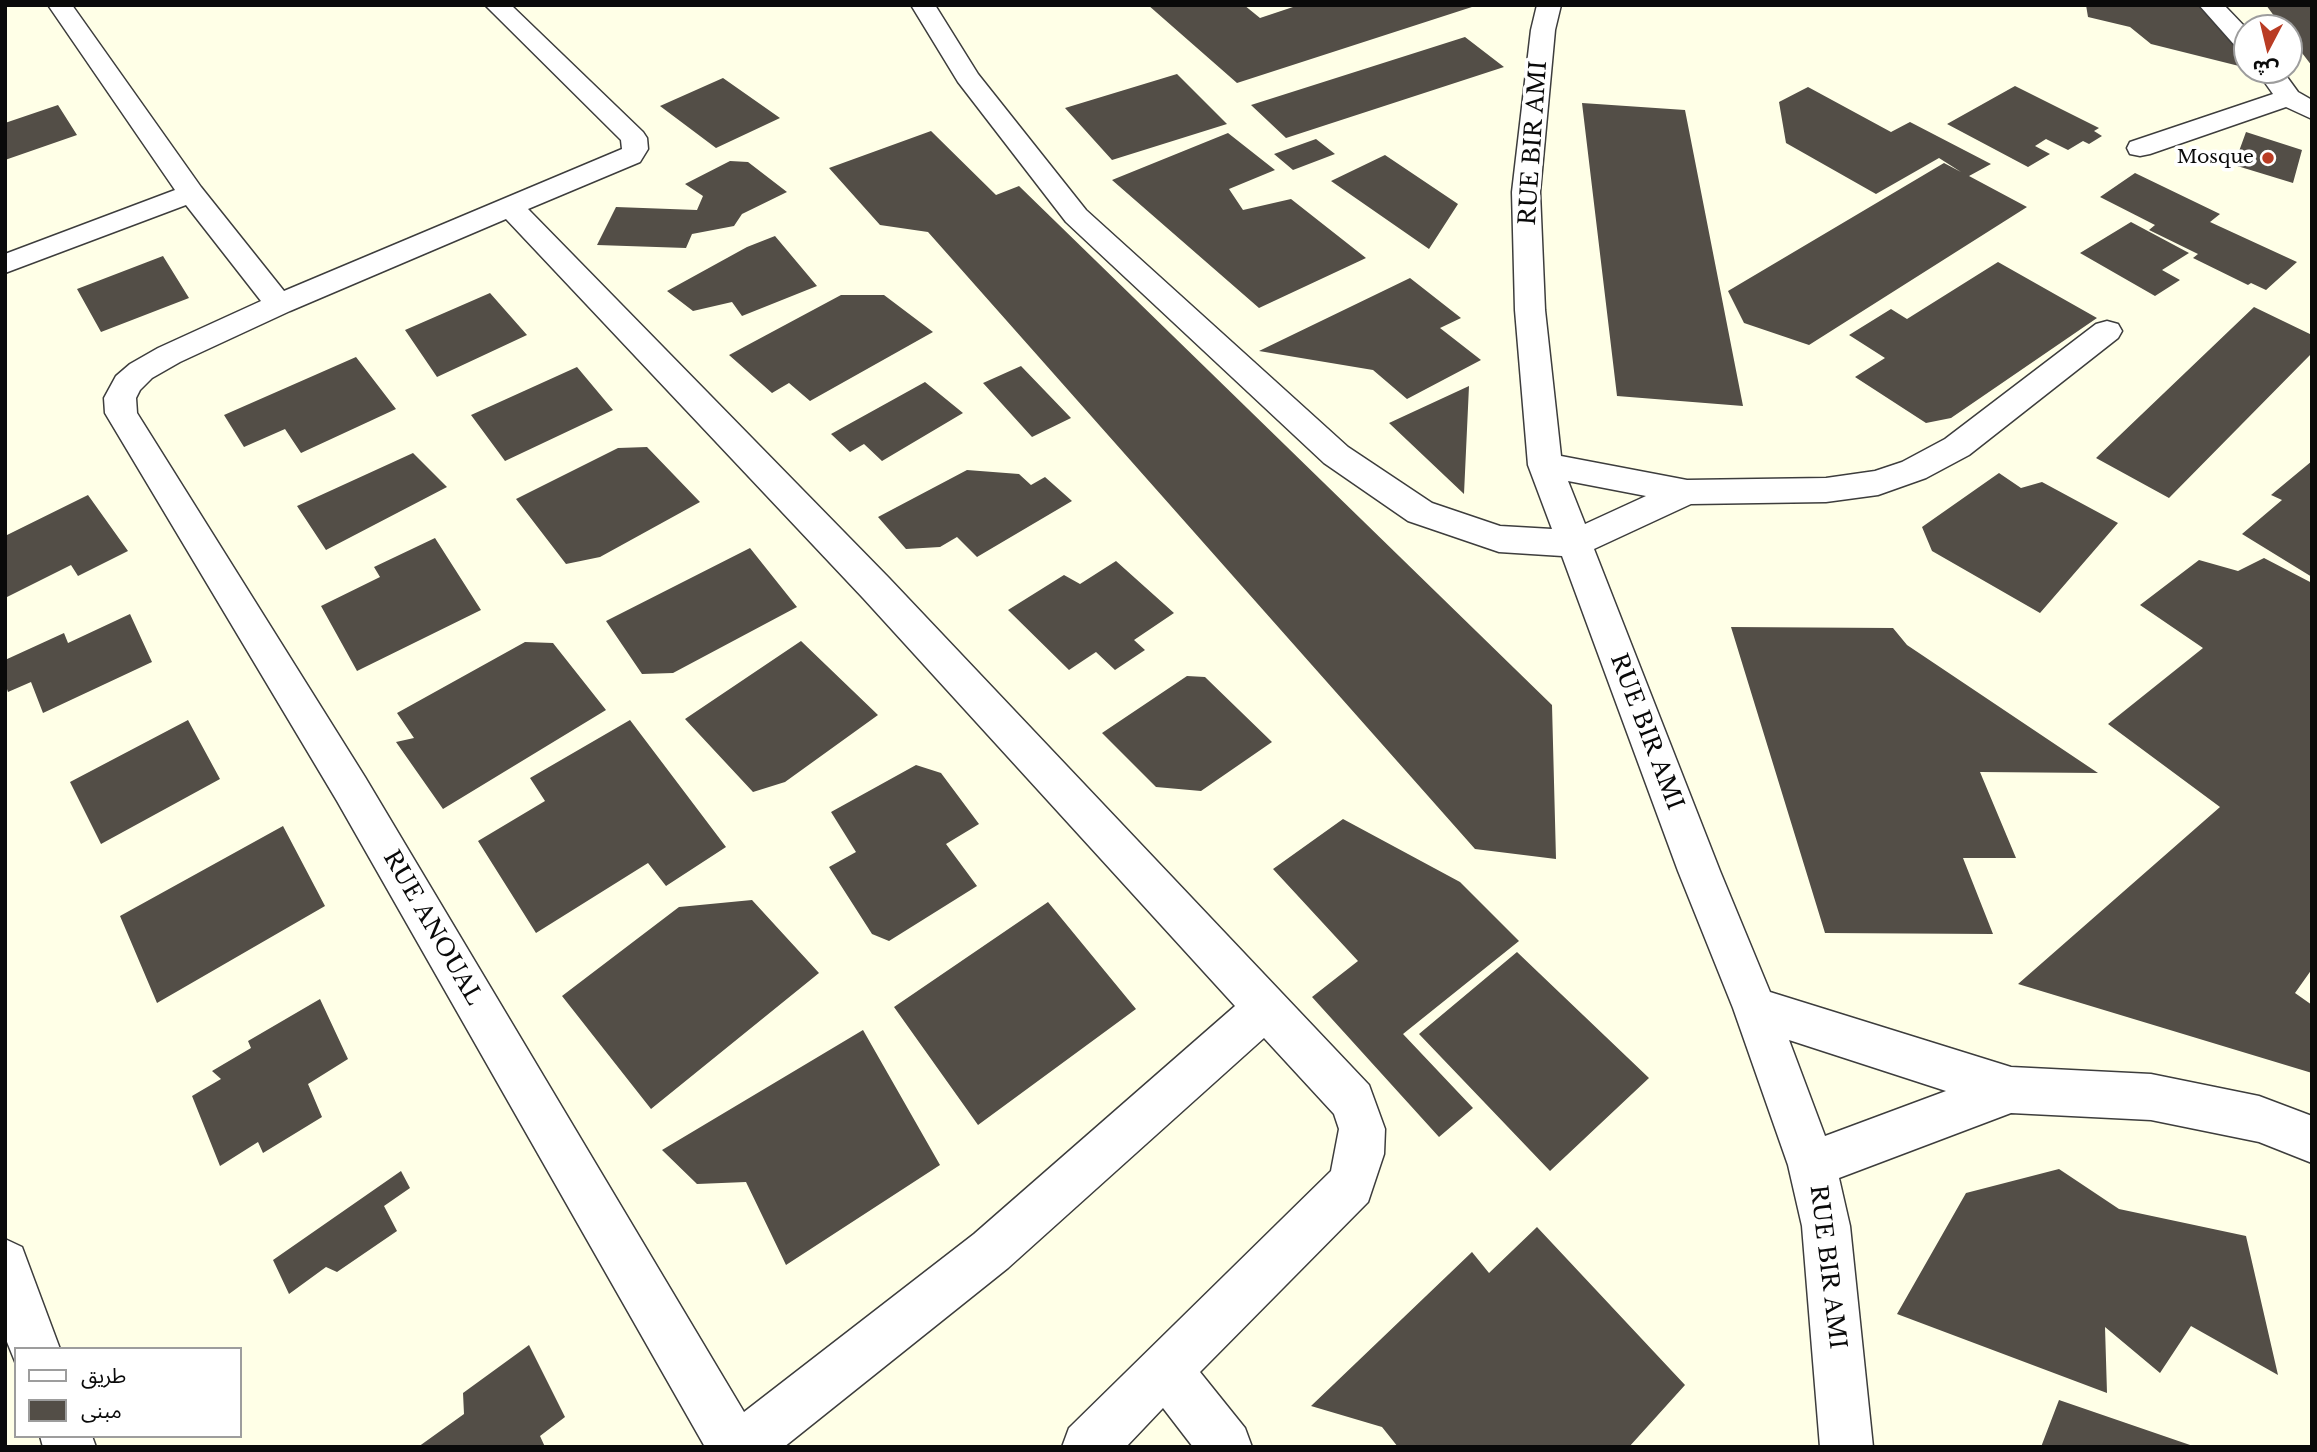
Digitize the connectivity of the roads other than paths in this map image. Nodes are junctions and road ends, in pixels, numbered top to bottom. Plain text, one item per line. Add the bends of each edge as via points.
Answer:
1 (61, 5) edge
2 (497, 5) edge
3 (923, 5) edge
4 (1549, 5) edge
5 (2211, 5) edge
6 (2233, 29) edge
7 (2279, 84) edge
8 (2289, 97) junction
9 (2312, 111) edge
10 (2140, 148) dead end
11 (191, 193) junction
12 (512, 208) junction
13 (5, 264) edge
14 (279, 304) junction
15 (2107, 331) dead end
16 (1545, 465) junction
17 (1688, 492) junction
18 (1574, 544) junction
19 (1266, 1006) junction
20 (1755, 1008) junction
21 (2011, 1090) junction
22 (2312, 1140) edge
23 (1812, 1165) junction
24 (5, 1264) edge
25 (34, 1347) edge
26 (1166, 1370) junction
27 (734, 1447) edge
28 (741, 1447) edge
29 (1088, 1447) edge
30 (1226, 1447) edge
31 (1847, 1447) edge

1 - 11 street
2 - 12 street via 634,138 635,149 617,164
3 - 18 street via 968,77 1076,216 1336,455 1420,512 1499,539
4 - 16 street, RUE BIR AMI via 1526,192 1530,310
5 - 6 street
7 - 8 street
8 - 9 street
8 - 10 street
11 - 13 street
11 - 14 street
12 - 14 street
12 - 19 street via 876,588
14 - 27 street, RUE ANOUAL via 141,371 120,397 121,413 351,789
15 - 17 street via 1957,447 1914,470 1878,483 1826,490
16 - 17 street
16 - 18 street, RUE BIR AMI
17 - 18 street
18 - 20 street, RUE BIR AMI
19 - 26 street via 1353,1101 1362,1129 1357,1164 1351,1185
19 - 28 street via 992,1251
20 - 21 street
20 - 23 street, RUE BIR AMI
21 - 22 street via 2151,1097 2259,1119
21 - 23 street
23 - 31 street, RUE BIR AMI via 1826,1226
24 - 25 street
26 - 29 street
26 - 30 street

